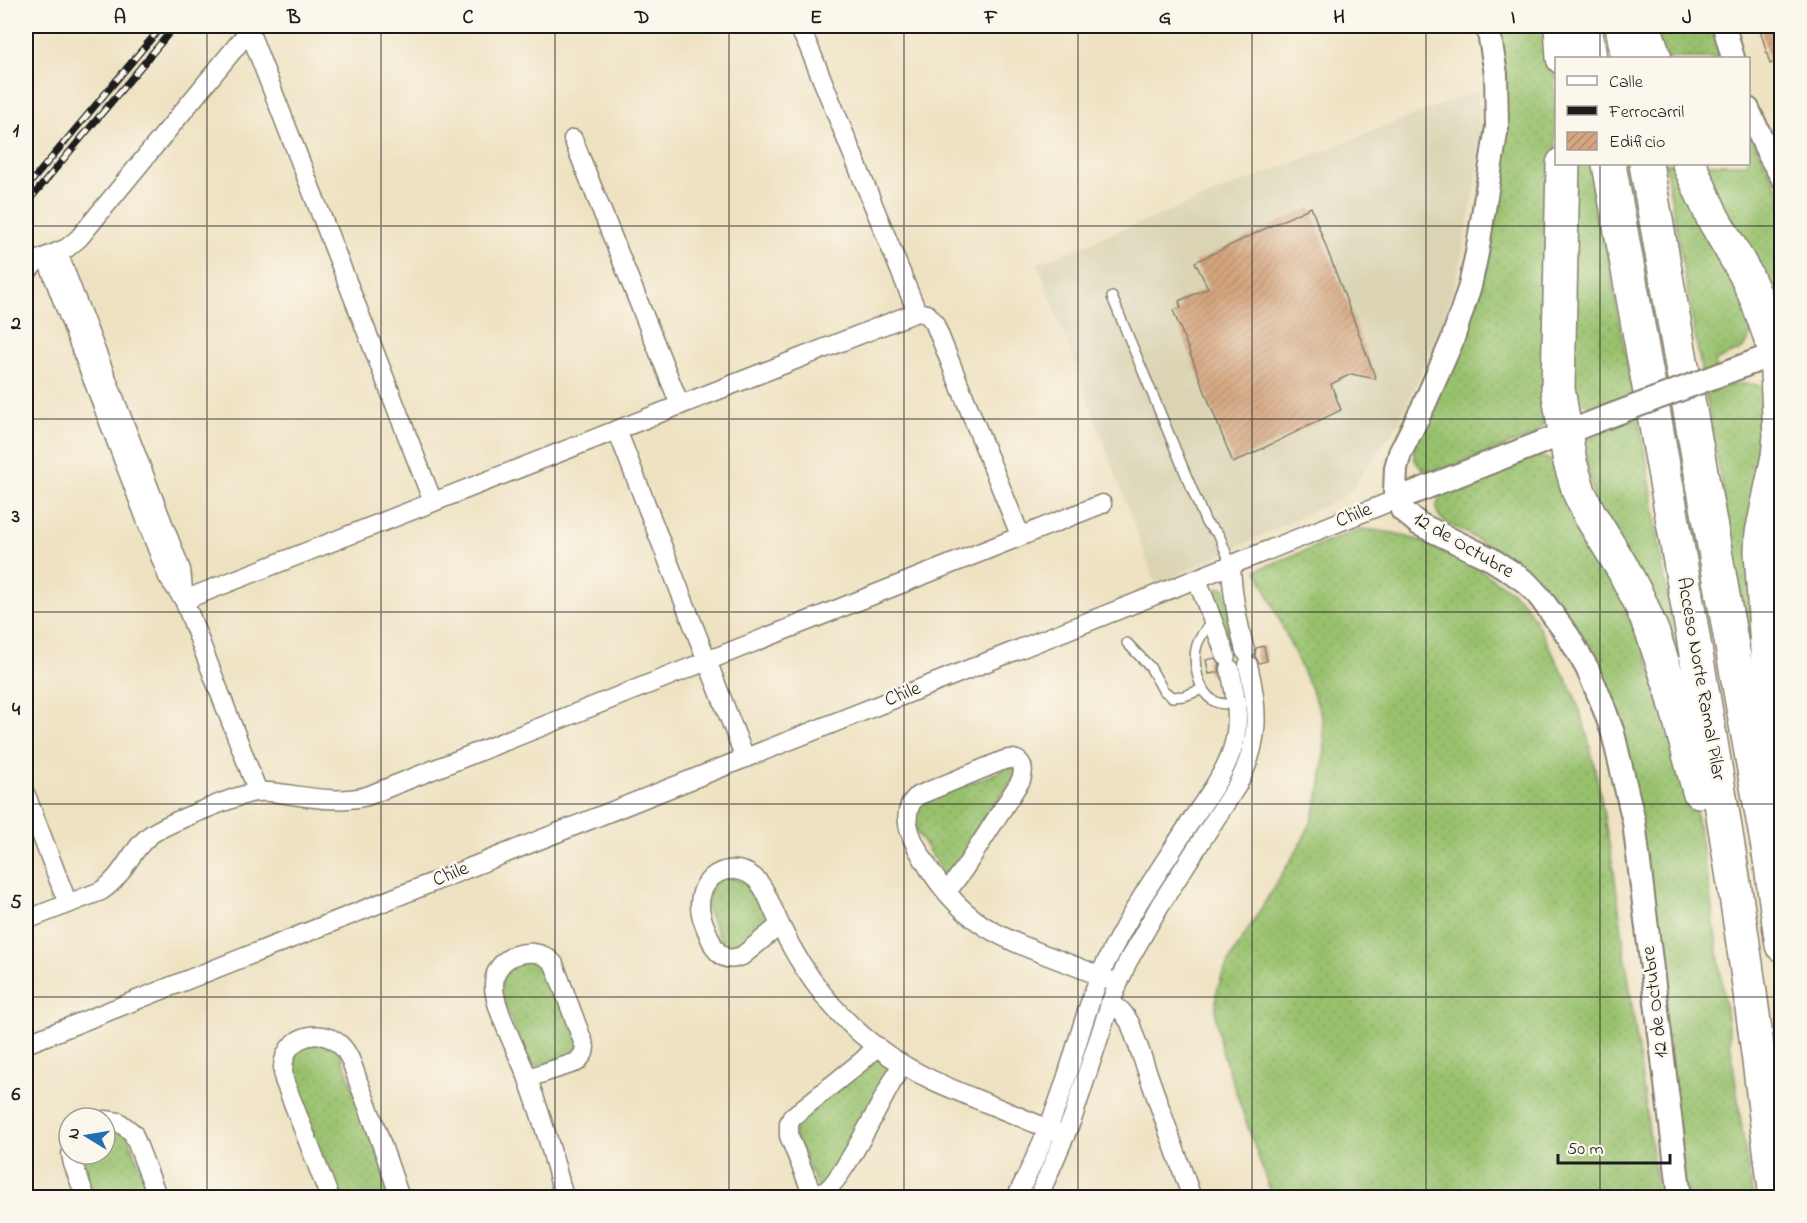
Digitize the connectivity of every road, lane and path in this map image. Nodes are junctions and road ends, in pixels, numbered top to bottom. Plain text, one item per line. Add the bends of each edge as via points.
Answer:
1 (795, 26) edge
2 (1488, 26) edge
3 (1561, 26) edge
4 (1585, 26) edge
5 (1622, 26) edge
6 (1644, 26) edge
7 (1724, 26) edge
8 (251, 28) edge
9 (1563, 57) edge
10 (1590, 57) edge
11 (1628, 57) edge
12 (1655, 57) edge
13 (1732, 57) edge
14 (1750, 111) edge
15 (573, 139) dead end
16 (1775, 153) edge
17 (1563, 165) edge
18 (1609, 165) edge
19 (1647, 165) edge
20 (1689, 165) edge
21 (1782, 177) edge
22 (52, 255) junction
23 (26, 274) edge
24 (1112, 297) dead end
25 (917, 312) junction
26 (1779, 352) edge
27 (680, 405) junction
28 (617, 430) junction
29 (1565, 433) junction
30 (1396, 500) junction
31 (433, 502) junction
32 (1102, 504) dead end
33 (1020, 536) junction
34 (1231, 565) junction
35 (1197, 579) junction
36 (184, 600) junction
37 (1212, 617) junction
38 (1127, 643) dead end
39 (1245, 652) junction
40 (1226, 656) junction
41 (707, 661) junction
42 (1203, 688) junction
43 (1237, 703) junction
44 (1258, 712) junction
45 (745, 758) junction
46 (258, 792) junction
47 (26, 795) edge
48 (1782, 861) edge
49 (947, 892) junction
50 (68, 904) junction
51 (26, 920) edge
52 (780, 926) junction
53 (1782, 945) edge
54 (1101, 976) junction
55 (1119, 984) junction
56 (1110, 1004) junction
57 (26, 1044) edge
58 (877, 1046) junction
59 (902, 1064) junction
60 (1760, 1068) junction
61 (528, 1078) junction
62 (117, 1122) edge
63 (1048, 1129) junction
64 (1065, 1136) junction
65 (74, 1166) edge
66 (86, 1197) edge
67 (158, 1197) edge
68 (330, 1197) edge
69 (400, 1197) edge
70 (564, 1197) edge
71 (1016, 1197) edge
72 (1038, 1197) edge
73 (1192, 1197) edge
74 (1680, 1197) edge
75 (1776, 1197) edge

1 - 25 street via 808,45
2 - 30 street, 12 de Octubre via 1496,74 1497,127 1477,253 1452,341 1400,453
3 - 9 highway
4 - 10 highway
5 - 11 highway
6 - 12 highway
7 - 13 street
8 - 22 street via 79,238
8 - 31 street
14 - 16 street
15 - 27 street
16 - 21 street
17 - 29 highway via 1558,389
18 - 60 highway, Acceso Norte Ramal Pilar via 1734,884
19 - 53 highway, Acceso Norte Ramal Pilar
20 - 26 highway via 1713,218 1746,275
22 - 23 street via 36,261
22 - 36 street via 168,577
24 - 34 lane via 1206,523 1219,535
25 - 27 street
25 - 33 street via 927,314 934,322
26 - 29 street, Chile, bridge
26 - 48 highway via 1780,436 1761,551
27 - 28 street
28 - 31 street
28 - 41 street
29 - 30 street, Chile
29 - 60 highway via 1580,492 1639,600 1672,691 1701,798
30 - 34 street, Chile
30 - 74 street, 12 de Octubre via 1419,524 1491,559 1527,583 1569,637 1601,700 1613,732 1634,822
31 - 36 street
32 - 33 street
33 - 41 street
34 - 35 street, Chile
34 - 39 street
35 - 37 street
35 - 45 street, Chile
36 - 46 street
37 - 40 street
37 - 42 lane via 1197,646 1196,662
38 - 42 lane via 1172,697
39 - 40 street
39 - 44 street
40 - 43 street
41 - 45 street
41 - 46 street via 367,796 328,800
42 - 43 lane via 1216,702
43 - 44 street
43 - 54 street via 1235,740 1226,765 1126,924
44 - 55 street via 1244,773 1142,934
45 - 57 street, Chile
46 - 50 street via 160,828 148,836 111,884
47 - 50 street
49 - 49 street via 1021,780 1024,772 1019,761 1010,758 924,792 909,806 908,830 932,874
49 - 54 street via 996,933
50 - 51 street
52 - 52 street via 742,956 722,956 712,944 701,915 702,890 719,873 734,870 752,875 762,885
52 - 58 street via 823,996
54 - 55 street
54 - 63 street
55 - 56 street
56 - 64 street
56 - 73 street via 1118,1007 1130,1023
58 - 59 street
58 - 59 street via 789,1123 789,1136 810,1188 819,1193 833,1185
59 - 63 street via 941,1085
60 - 75 highway, Acceso Norte Ramal Pilar
61 - 61 street via 494,987 497,971 506,959 532,952 554,964 585,1047 577,1062
61 - 70 street
62 - 67 street via 133,1133
63 - 64 street
63 - 71 street
64 - 72 street
65 - 66 street
68 - 69 street via 283,1071 285,1056 293,1044 314,1035 336,1041 345,1050

